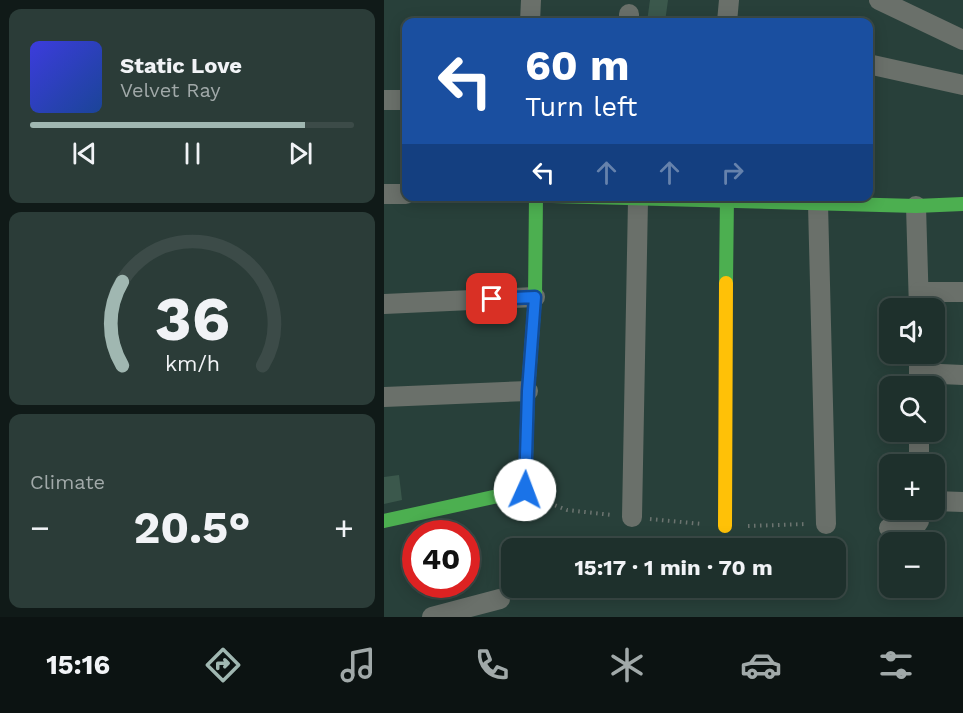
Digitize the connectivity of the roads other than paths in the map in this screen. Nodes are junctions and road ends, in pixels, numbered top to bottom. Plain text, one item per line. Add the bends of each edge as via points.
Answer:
1 (531, 0) edge
2 (729, 0) edge
3 (879, 0) edge
4 (530, 18) edge
5 (727, 18) edge
6 (963, 40) edge
7 (873, 65) edge
8 (963, 85) edge
9 (384, 100) edge
10 (402, 100) edge
11 (384, 194) edge
12 (402, 194) edge
13 (536, 201) edge
14 (630, 201) edge
15 (727, 201) edge
16 (763, 201) edge
17 (818, 204) junction
18 (963, 204) edge
19 (916, 206) junction
20 (963, 292) edge
21 (535, 297) junction
22 (919, 298) edge
23 (934, 298) edge
24 (384, 304) edge
25 (919, 371) edge
26 (963, 375) edge
27 (528, 391) junction
28 (384, 397) edge
29 (945, 501) edge
30 (963, 502) edge
31 (632, 517) dead end
32 (919, 520) edge
33 (384, 521) edge
34 (826, 524) road end
35 (725, 526) road end
36 (889, 528) dead end
37 (500, 599) dead end
38 (432, 617) edge

1 - 4 street
2 - 5 street
3 - 6 street
7 - 8 street
9 - 10 street
11 - 12 street
13 - 21 street
14 - 31 street
15 - 35 street
16 - 17 street
17 - 19 street
17 - 34 street
18 - 19 street
19 - 22 street
20 - 23 street
21 - 24 street
21 - 27 street
25 - 26 street
27 - 28 street
27 - 33 street via 525,490
29 - 30 street
32 - 36 street via 915,527
37 - 38 street

